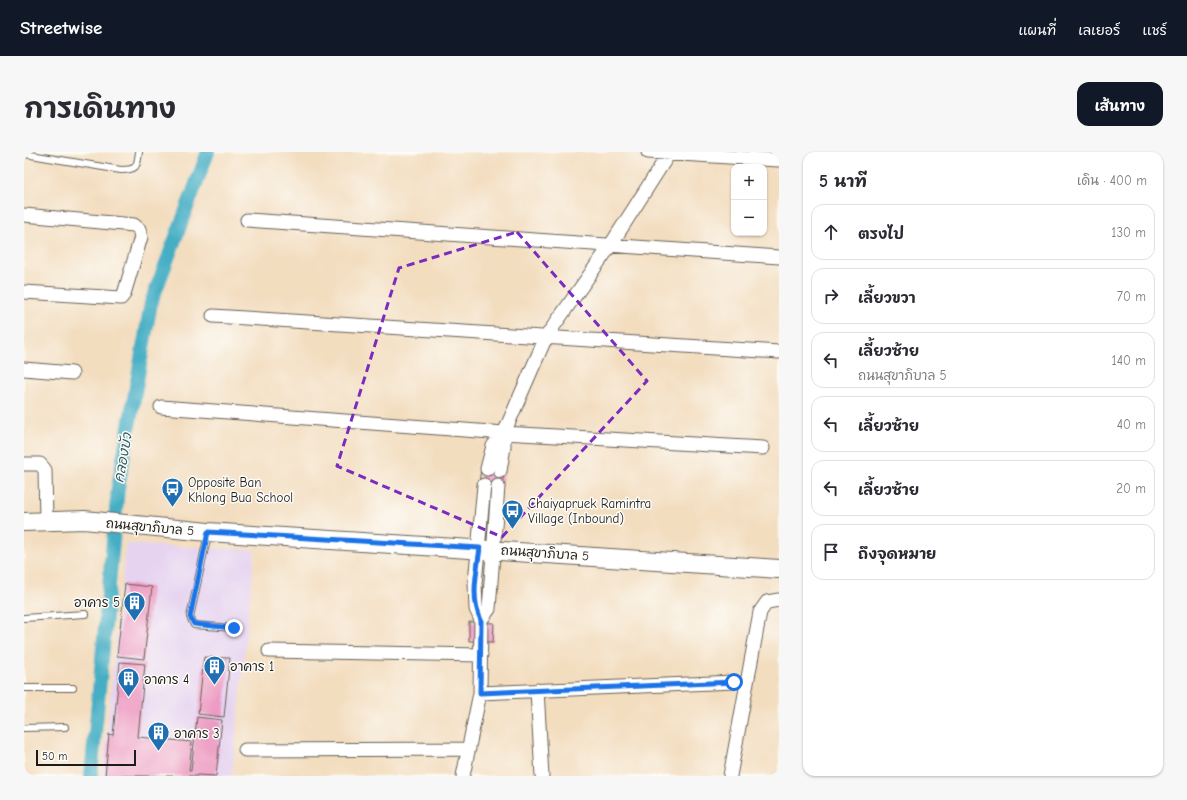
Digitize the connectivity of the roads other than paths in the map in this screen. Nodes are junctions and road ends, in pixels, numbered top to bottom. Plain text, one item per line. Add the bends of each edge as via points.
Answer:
1 (139, 152) edge
2 (648, 152) edge
3 (669, 153) edge
4 (25, 154) dead end
5 (779, 160) edge
6 (24, 215) edge
7 (248, 220) dead end
8 (610, 246) junction
9 (779, 257) edge
10 (24, 292) edge
11 (213, 316) dead end
12 (546, 337) junction
13 (779, 352) edge
14 (24, 369) edge
15 (72, 373) dead end
16 (160, 407) dead end
17 (504, 433) junction
18 (763, 448) dead end
19 (24, 464) edge
20 (494, 470) dead end
21 (484, 485) dead end
22 (498, 486) dead end
23 (46, 520) junction
24 (24, 522) edge
25 (208, 532) junction
26 (486, 549) junction
27 (779, 568) edge
28 (779, 600) edge
29 (85, 614) dead end
30 (24, 618) edge
31 (234, 628) dead end
32 (269, 651) dead end
33 (481, 655) junction
34 (734, 682) dead end
35 (24, 688) edge
36 (73, 688) dead end
37 (536, 690) junction
38 (480, 693) junction
39 (65, 727) dead end
40 (24, 728) edge
41 (469, 749) junction
42 (245, 750) dead end
43 (463, 776) edge
44 (542, 776) edge
45 (730, 776) edge

1 - 4 lane via 137,165 131,170
2 - 3 street
3 - 5 street
3 - 8 street
6 - 10 street via 134,225 139,229 141,237 121,298
7 - 8 street
8 - 9 street
8 - 12 street
11 - 12 street
12 - 13 street
12 - 17 street
14 - 15 street
16 - 17 street
17 - 18 street
17 - 20 street via 493,446
19 - 23 street via 40,464 45,470
21 - 26 street
22 - 26 street
23 - 24 street, ถนนสุขาภิบาล 5
23 - 25 street, ถนนสุขาภิบาล 5 via 84,520
25 - 26 street, ถนนสุขาภิบาล 5
25 - 31 lane via 190,617 194,624
26 - 27 street, ถนนสุขาภิบาล 5
26 - 33 street via 489,609 481,620
28 - 45 street via 767,602 760,612
29 - 30 lane
32 - 33 street
33 - 38 street
34 - 37 street
35 - 36 lane
37 - 38 street
37 - 44 street
38 - 41 street
39 - 40 lane
41 - 42 street
41 - 43 street

